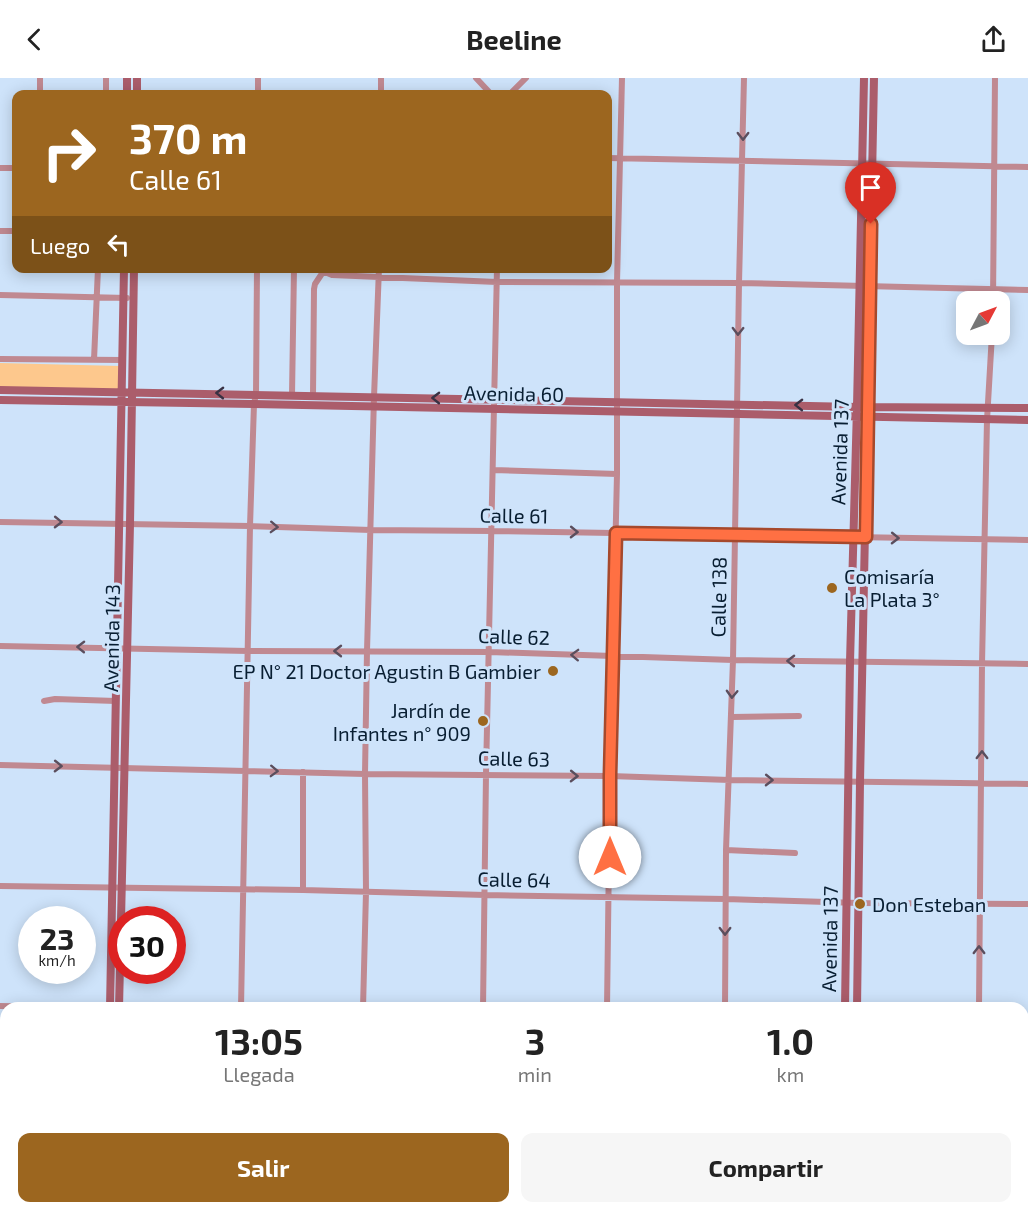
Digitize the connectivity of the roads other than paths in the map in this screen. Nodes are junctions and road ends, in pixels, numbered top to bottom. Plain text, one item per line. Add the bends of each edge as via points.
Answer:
1 (476, 78) edge
2 (526, 78) edge
3 (622, 78) edge
4 (744, 78) edge
5 (864, 78) edge
6 (874, 78) edge
7 (995, 78) edge
8 (487, 90) edge
9 (514, 90) edge
10 (612, 158) edge
11 (620, 158) junction
12 (743, 160) junction
13 (862, 162) junction
14 (872, 163) junction
15 (995, 166) junction
16 (1028, 167) edge
17 (98, 273) edge
18 (125, 273) edge
19 (133, 273) edge
20 (257, 273) edge
21 (294, 273) edge
22 (322, 273) edge
23 (326, 273) edge
24 (379, 273) edge
25 (497, 273) edge
26 (379, 278) junction
27 (497, 282) junction
28 (617, 282) junction
29 (738, 283) junction
30 (860, 286) junction
31 (870, 286) junction
32 (994, 290) junction
33 (1028, 290) edge
34 (0, 296) edge
35 (97, 298) junction
36 (129, 298) junction
37 (991, 345) edge
38 (0, 358) edge
39 (94, 360) junction
40 (123, 360) junction
41 (0, 390) edge
42 (127, 392) junction
43 (256, 394) junction
44 (292, 395) junction
45 (313, 395) junction
46 (374, 397) junction
47 (494, 399) junction
48 (0, 400) edge
49 (127, 402) junction
50 (254, 404) junction
51 (737, 404) junction
52 (374, 407) junction
53 (617, 407) junction
54 (868, 407) junction
55 (988, 408) junction
56 (1028, 408) edge
57 (494, 410) junction
58 (857, 411) junction
59 (737, 415) junction
60 (868, 417) junction
61 (987, 420) junction
62 (1028, 420) edge
63 (493, 470) junction
64 (617, 474) junction
65 (0, 522) edge
66 (120, 523) junction
67 (130, 524) junction
68 (250, 526) junction
69 (370, 530) junction
70 (492, 531) junction
71 (616, 533) junction
72 (735, 535) junction
73 (853, 537) junction
74 (866, 537) junction
75 (986, 539) junction
76 (1028, 540) edge
77 (0, 646) edge
78 (118, 647) junction
79 (127, 648) junction
80 (248, 651) junction
81 (367, 651) junction
82 (490, 652) junction
83 (614, 656) junction
84 (734, 660) junction
85 (850, 662) junction
86 (864, 662) junction
87 (982, 664) junction
88 (1028, 664) edge
89 (45, 701) dead end
90 (116, 701) junction
91 (799, 716) dead end
92 (732, 717) junction
93 (0, 765) edge
94 (119, 768) junction
95 (246, 771) junction
96 (303, 772) junction
97 (365, 774) junction
98 (486, 774) junction
99 (610, 776) junction
100 (729, 780) junction
101 (848, 781) junction
102 (860, 782) junction
103 (982, 783) junction
104 (1028, 784) edge
105 (726, 850) junction
106 (795, 854) dead end
107 (0, 886) edge
108 (116, 888) junction
109 (244, 890) junction
110 (303, 890) junction
111 (366, 892) junction
112 (485, 896) junction
113 (609, 897) junction
114 (726, 899) junction
115 (846, 903) junction
116 (859, 903) junction
117 (980, 903) junction
118 (1028, 904) edge
119 (110, 1002) edge
120 (120, 1002) edge
121 (242, 1002) edge
122 (363, 1002) edge
123 (483, 1002) edge
124 (607, 1002) edge
125 (725, 1002) edge
126 (844, 1002) edge
127 (857, 1002) edge
128 (979, 1002) edge

1 - 8 street
2 - 9 street
3 - 11 street
4 -> 12 street, Calle 138
5 - 13 main road, Avenida 137
6 - 14 main road, Avenida 137
7 - 15 street
10 - 11 street
11 - 12 street
11 - 28 street
12 - 13 street
12 - 29 street, Calle 138
13 - 14 street
13 - 30 main road, Avenida 137
14 - 15 street
14 - 31 main road, Avenida 137
15 - 16 street
15 - 32 street
17 - 35 street
18 - 36 main road, Avenida 143
19 - 36 main road, Avenida 143
20 - 43 street
21 - 44 street
22 - 45 street via 314,289
23 - 26 street
24 - 26 street
25 - 27 street
26 - 27 street
26 - 46 street
27 - 28 street
27 - 47 street
28 - 29 street
28 - 53 street
29 - 30 street
29 -> 51 street, Calle 138
30 - 31 street
30 - 58 main road, Avenida 137
31 - 32 street
31 - 54 main road, Avenida 137
32 - 33 street
34 - 35 street
35 - 36 street
35 - 39 street
36 - 40 main road, Avenida 143
36 - 42 main road, Avenida 143
37 - 55 street
38 - 39 street
39 - 40 street
40 - 42 main road, Avenida 143
41 - 42 main road, Avenida 60
43 -> 42 main road, Avenida 60
42 - 49 main road, Avenida 143
43 - 44 main road, Avenida 60
43 - 50 street
44 - 45 main road, Avenida 60
45 - 46 main road, Avenida 60
47 -> 46 main road, Avenida 60
46 - 52 street
47 - 53 main road, Avenida 60
47 - 57 street
48 - 49 main road, Avenida 60
49 - 50 main road, Avenida 60
49 - 66 main road, Avenida 143
49 - 67 main road, Avenida 143
50 - 52 main road, Avenida 60
50 - 68 street
51 - 53 main road, Avenida 60
58 -> 51 main road, Avenida 60
51 - 59 street, Calle 138
52 - 57 main road, Avenida 60
52 - 69 street
53 - 57 main road, Avenida 60
53 - 59 main road, Avenida 60
53 - 64 street
54 - 55 main road, Avenida 60
54 - 58 main road, Avenida 60
54 - 60 main road, Avenida 137
55 - 56 main road, Avenida 60
55 - 61 street
57 - 63 street
58 - 59 main road, Avenida 60
58 - 60 main road, Avenida 60
58 - 73 main road, Avenida 137
59 - 72 street, Calle 138
60 - 61 main road, Avenida 60
60 - 74 main road, Avenida 137
61 - 62 main road, Avenida 60
61 - 75 street
63 - 64 street
63 - 70 street
64 - 71 street
65 -> 66 street, Calle 61
66 - 67 street, Calle 61
66 - 78 main road, Avenida 143
67 - 68 street, Calle 61
67 - 79 main road, Avenida 143
68 -> 69 street, Calle 61
68 - 80 street
69 - 70 street, Calle 61
69 - 81 street
70 -> 71 street, Calle 61
70 - 82 street
71 - 72 street, Calle 61
71 - 83 street
72 - 73 street, Calle 61
72 - 84 street, Calle 138
73 - 74 street, Calle 61
73 - 85 main road, Avenida 137
74 -> 75 street, Calle 61
74 - 86 main road, Avenida 137
75 - 76 street, Calle 61
75 - 87 street
78 -> 77 street, Calle 62
78 - 79 street, Calle 62
78 - 90 main road, Avenida 143
79 - 80 street, Calle 62
79 - 94 main road, Avenida 143
81 -> 80 street, Calle 62
80 - 95 street
81 - 82 street, Calle 62
81 - 97 street
83 -> 82 street, Calle 62
82 - 98 street
83 - 84 street, Calle 62
83 - 99 street
85 -> 84 street, Calle 62
84 -> 92 street, Calle 138
85 - 86 street, Calle 62
85 - 101 main road, Avenida 137
86 - 87 street, Calle 62
86 - 102 main road, Avenida 137
87 - 88 street, Calle 62
103 -> 87 street
89 - 90 street
90 - 94 main road, Avenida 143
91 - 92 street
92 - 100 street, Calle 138
93 -> 94 street, Calle 63
94 - 95 street, Calle 63
94 - 108 main road, Avenida 143
95 -> 96 street, Calle 63
95 - 109 street
96 - 97 street, Calle 63
96 - 110 street
97 - 98 street, Calle 63
97 - 111 street
98 -> 99 street, Calle 63
98 - 112 street
99 - 100 street, Calle 63
99 - 113 street
100 -> 101 street, Calle 63
100 - 105 street, Calle 138
101 - 102 street, Calle 63
101 - 115 main road, Avenida 137
102 - 103 street, Calle 63
102 - 116 main road, Avenida 137
103 - 104 street, Calle 63
103 - 117 street
105 - 106 street
105 - 114 street, Calle 138
107 - 108 street, Calle 64
108 - 109 street, Calle 64
108 - 119 main road, Avenida 143
108 - 120 main road, Avenida 143
109 - 110 street, Calle 64
109 - 121 street
110 - 111 street, Calle 64
111 - 112 street, Calle 64
111 - 122 street
112 - 113 street, Calle 64
112 - 123 street
113 - 114 street, Calle 64
113 - 124 street
114 - 115 street, Calle 64
114 -> 125 street, Calle 138
115 - 116 street, Calle 64
115 - 126 main road, Avenida 137
116 - 117 street, Calle 64
116 - 127 main road, Avenida 137
117 - 118 street, Calle 64
128 -> 117 street

